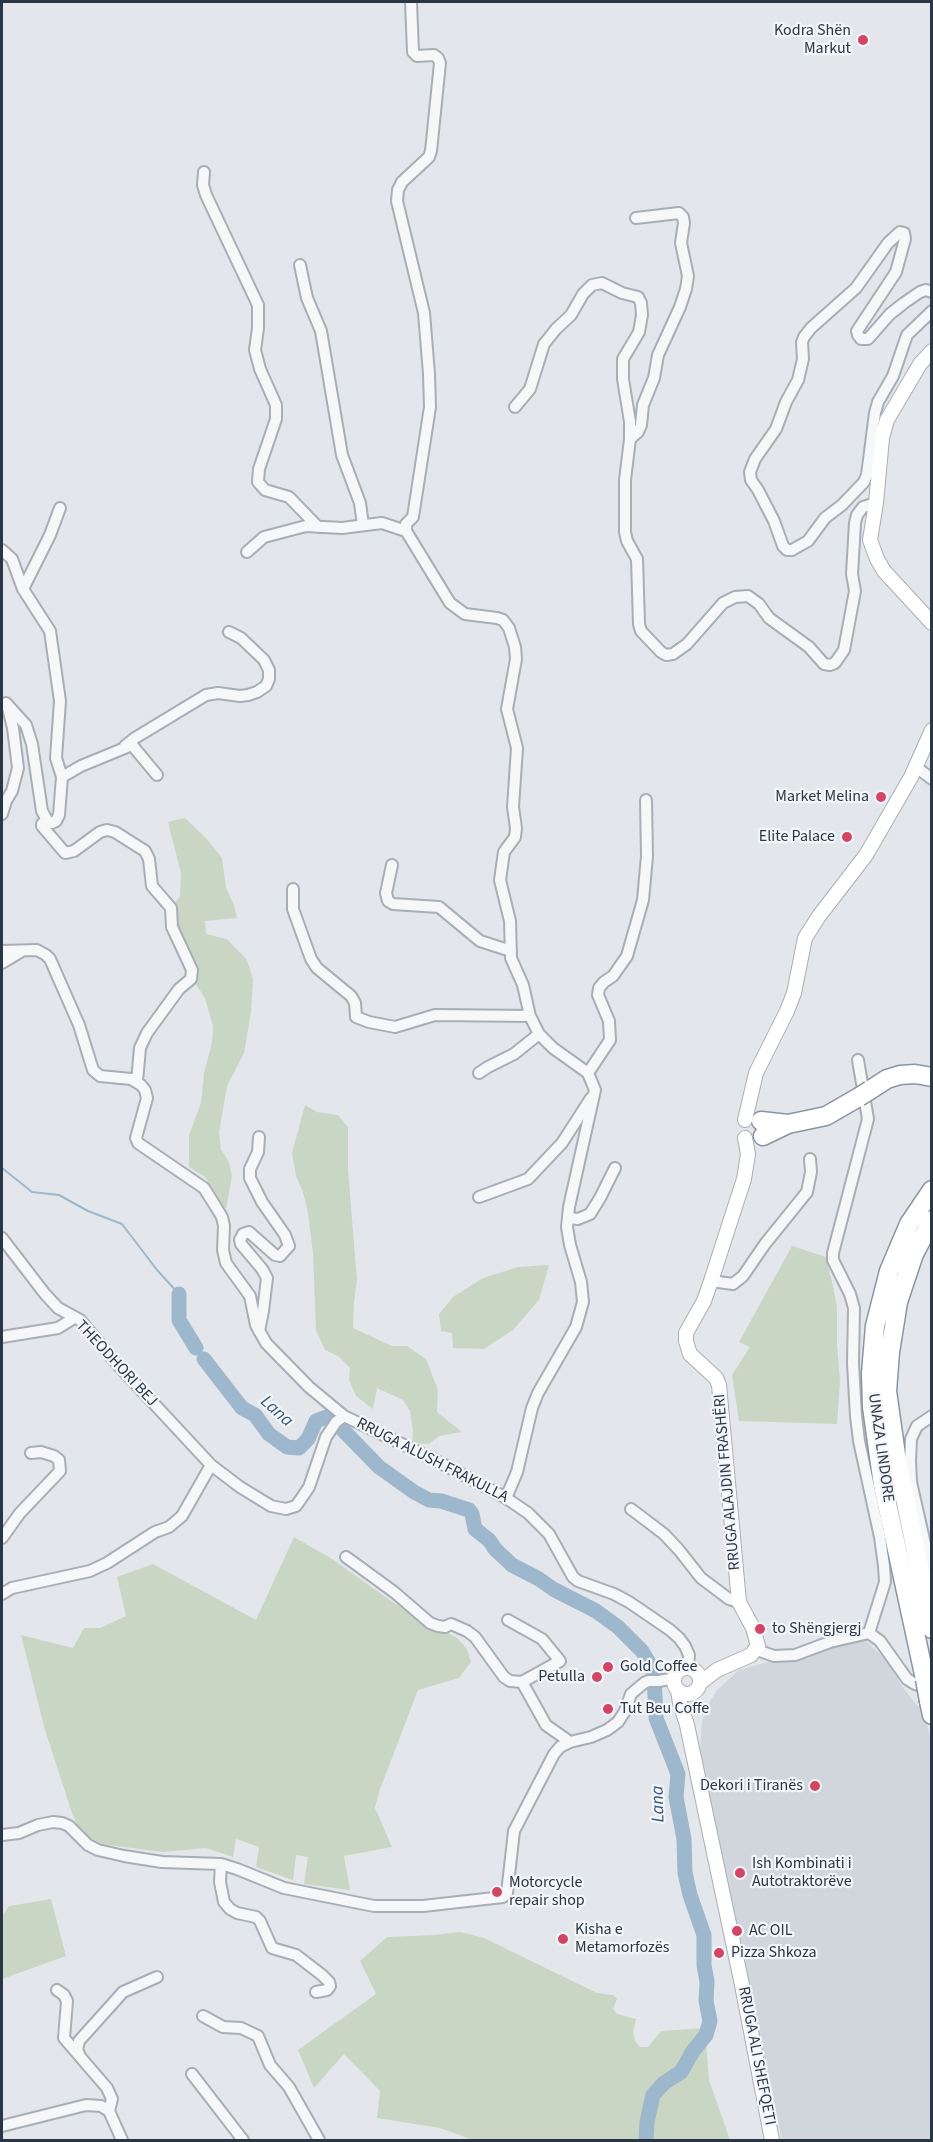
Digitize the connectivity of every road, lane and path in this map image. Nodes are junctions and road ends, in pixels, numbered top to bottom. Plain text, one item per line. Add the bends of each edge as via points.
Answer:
1 (411, 2) edge
2 (204, 172) dead end
3 (636, 218) dead end
4 (300, 265) dead end
5 (932, 292) edge
6 (932, 311) edge
7 (932, 351) edge
8 (515, 407) dead end
9 (630, 439) junction
10 (877, 439) junction
11 (876, 502) junction
12 (60, 508) dead end
13 (363, 525) junction
14 (318, 527) junction
15 (406, 531) junction
16 (2, 550) edge
17 (247, 552) dead end
18 (23, 589) junction
19 (932, 623) edge
20 (229, 632) dead end
21 (4, 700) edge
22 (932, 730) edge
23 (125, 746) junction
24 (916, 767) junction
25 (157, 775) dead end
26 (62, 777) junction
27 (932, 779) edge
28 (646, 800) dead end
29 (2, 814) edge
30 (46, 820) junction
31 (392, 865) dead end
32 (293, 889) dead end
33 (23, 950) junction
34 (2, 951) edge
35 (511, 951) junction
36 (2, 963) edge
37 (530, 1016) junction
38 (539, 1035) junction
39 (858, 1060) dead end
40 (479, 1074) dead end
41 (588, 1074) junction
42 (932, 1077) edge
43 (137, 1081) junction
44 (595, 1090) junction
45 (754, 1129) junction
46 (259, 1137) dead end
47 (810, 1159) dead end
48 (615, 1168) dead end
49 (932, 1188) edge
50 (478, 1197) dead end
51 (568, 1218) junction
52 (932, 1220) edge
53 (2, 1238) edge
54 (711, 1281) junction
55 (75, 1318) junction
56 (258, 1332) junction
57 (2, 1337) edge
58 (344, 1416) junction
59 (932, 1416) edge
60 (31, 1453) dead end
61 (211, 1465) junction
62 (506, 1498) junction
63 (631, 1509) dead end
64 (928, 1537) edge
65 (2, 1538) edge
66 (346, 1557) dead end
67 (932, 1575) edge
68 (2, 1594) edge
69 (739, 1602) junction
70 (508, 1620) dead end
71 (932, 1629) edge
72 (869, 1634) junction
73 (757, 1650) junction
74 (695, 1678) junction
75 (522, 1682) junction
76 (676, 1684) junction
77 (929, 1696) edge
78 (687, 1725) junction
79 (570, 1742) junction
80 (2, 1835) edge
81 (221, 1864) junction
82 (157, 1977) dead end
83 (57, 1990) dead end
84 (316, 1992) dead end
85 (203, 2016) dead end
86 (80, 2056) junction
87 (192, 2074) dead end
88 (108, 2111) junction
89 (2, 2126) edge
90 (122, 2140) edge
91 (243, 2140) edge
92 (319, 2140) edge
93 (772, 2140) edge

1 - 15 street via 413,52 417,56 434,55 440,63 431,151 402,182 397,201 424,313 430,385 413,518 406,524
2 - 14 street via 206,195 258,305 255,350 276,405 276,419 258,482 265,490 289,497
3 - 9 street via 679,213 683,217 681,243 688,276 680,307 658,356 641,425
4 - 13 street via 321,331 342,455 360,503
5 - 10 street via 920,292 904,303 868,339 858,335 896,272 905,239 900,232 856,288 804,337 798,380 776,429 750,472 787,550 808,541 825,518 859,489
6 - 10 street via 907,334 896,371 878,402
7 - 10 main road via 920,364
8 - 9 street via 530,388 544,344 571,315 587,290 602,283 638,297 641,303 639,332 623,359
9 - 11 street via 625,531 637,559 639,624 645,637 666,655 687,644 723,603 748,596 824,664 835,663 844,650 855,591 852,574 857,514
10 - 11 main road
11 - 19 main road via 870,540 877,560
12 - 18 street
13 - 14 street
13 - 15 street via 382,523
14 - 17 street via 292,528 264,537
15 - 35 street via 450,603 465,614 503,620 515,647 507,709 517,748 513,807 516,837 504,852 500,880 510,921
16 - 18 street via 12,559
18 - 26 street via 50,631 60,701 56,758
20 - 23 street via 264,660 269,679 266,686 248,695 206,695
21 - 29 street via 13,728 18,768
21 - 30 street via 26,725
22 - 24 main road, RRUGA ALAJDIN FRASHËRI
23 - 25 street via 137,749
23 - 26 street
24 - 27 street
24 - 45 main road, RRUGA ALAJDIN FRASHËRI via 866,855 805,938 794,993 756,1073 751,1099
26 - 30 street via 59,815 52,823
28 - 41 street via 643,900 627,956 599,988 610,1040
30 - 43 street via 42,826 65,853 107,830 145,851 152,886 171,908 172,927 192,970 191,979 179,989 147,1034 140,1048
31 - 35 street via 388,901 439,907 480,940
32 - 37 street via 293,909 310,958 351,996 356,1017 395,1028 435,1015
33 - 34 street
33 - 36 street
33 - 43 street via 37,950 50,959 96,1074
35 - 37 street
37 - 38 street
38 - 40 street
38 - 41 street
39 - 72 street via 868,1119 833,1260 854,1308 857,1424 884,1566 885,1582
41 - 44 street
42 - 45 highway via 900,1074 826,1116
43 - 56 street via 147,1098 138,1143 204,1188 222,1217 226,1263 250,1296
44 - 50 street via 562,1143 528,1179
44 - 51 street
45 - 54 main road, RRUGA ALAJDIN FRASHËRI via 744,1179
46 - 56 street via 250,1178 289,1246 280,1256 249,1232 240,1240 267,1278
47 - 54 street via 812,1172 807,1192 743,1276 733,1284
48 - 51 street via 590,1214
49 - 77 highway, UNAZA LINDORE via 909,1224 889,1271 871,1356 872,1407 883,1485
51 - 62 street via 583,1302 576,1327 532,1408 517,1472
52 - 71 highway, UNAZA LINDORE via 914,1254 898,1302 887,1391 896,1455
53 - 55 street via 45,1294
54 - 69 main road, RRUGA ALAJDIN FRASHËRI via 686,1333 686,1341 690,1354 719,1385
55 - 57 street, THEODHORI BEJ via 58,1328
55 - 61 street, THEODHORI BEJ
56 - 58 street via 309,1387
58 - 61 street, RRUGA ALUSH FRAKULLA via 331,1427 309,1487 296,1506 286,1509 262,1502
58 - 62 street, RRUGA ALUSH FRAKULLA
59 - 64 street via 917,1426 911,1439 911,1482
60 - 65 street via 54,1456 59,1460 60,1471
61 - 68 street via 182,1516 169,1527 90,1571 12,1588
62 - 74 street, RRUGA ALUSH FRAKULLA via 545,1528 578,1581 614,1594 670,1630 685,1646
63 - 69 street via 672,1542 701,1578
64 - 67 street
66 - 75 street via 430,1623 467,1630 504,1677
69 - 73 main road, RRUGA ALAJDIN FRASHËRI via 756,1636
70 - 75 street via 542,1640 560,1661
72 - 73 street via 795,1655 774,1656
72 - 77 street via 880,1641 907,1679
73 - 74 main road
74 - 76 main road via 680,1671
74 - 76 main road via 690,1693
74 - 78 main road, RRUGA ALI SHEFQETI
75 - 79 street via 546,1725
76 - 78 main road, RRUGA ALI SHEFQETI
76 - 79 street via 648,1681 631,1694 618,1722 591,1737
78 - 93 main road, RRUGA ALI SHEFQETI
79 - 81 street via 554,1754 517,1823 507,1893 503,1897 423,1906 374,1906 284,1888
80 - 81 street via 54,1822 69,1826 98,1850 124,1857
81 - 84 street via 224,1902 230,1909 256,1917 272,1947 296,1955 329,1982 327,1990
82 - 86 street via 123,1992 79,2041
83 - 86 street via 67,2001 64,2038
85 - 92 street via 223,2027 241,2028 258,2036 270,2066 289,2087
86 - 88 street via 110,2094 112,2103
87 - 91 street
88 - 89 street via 95,2104 86,2105
88 - 90 street

